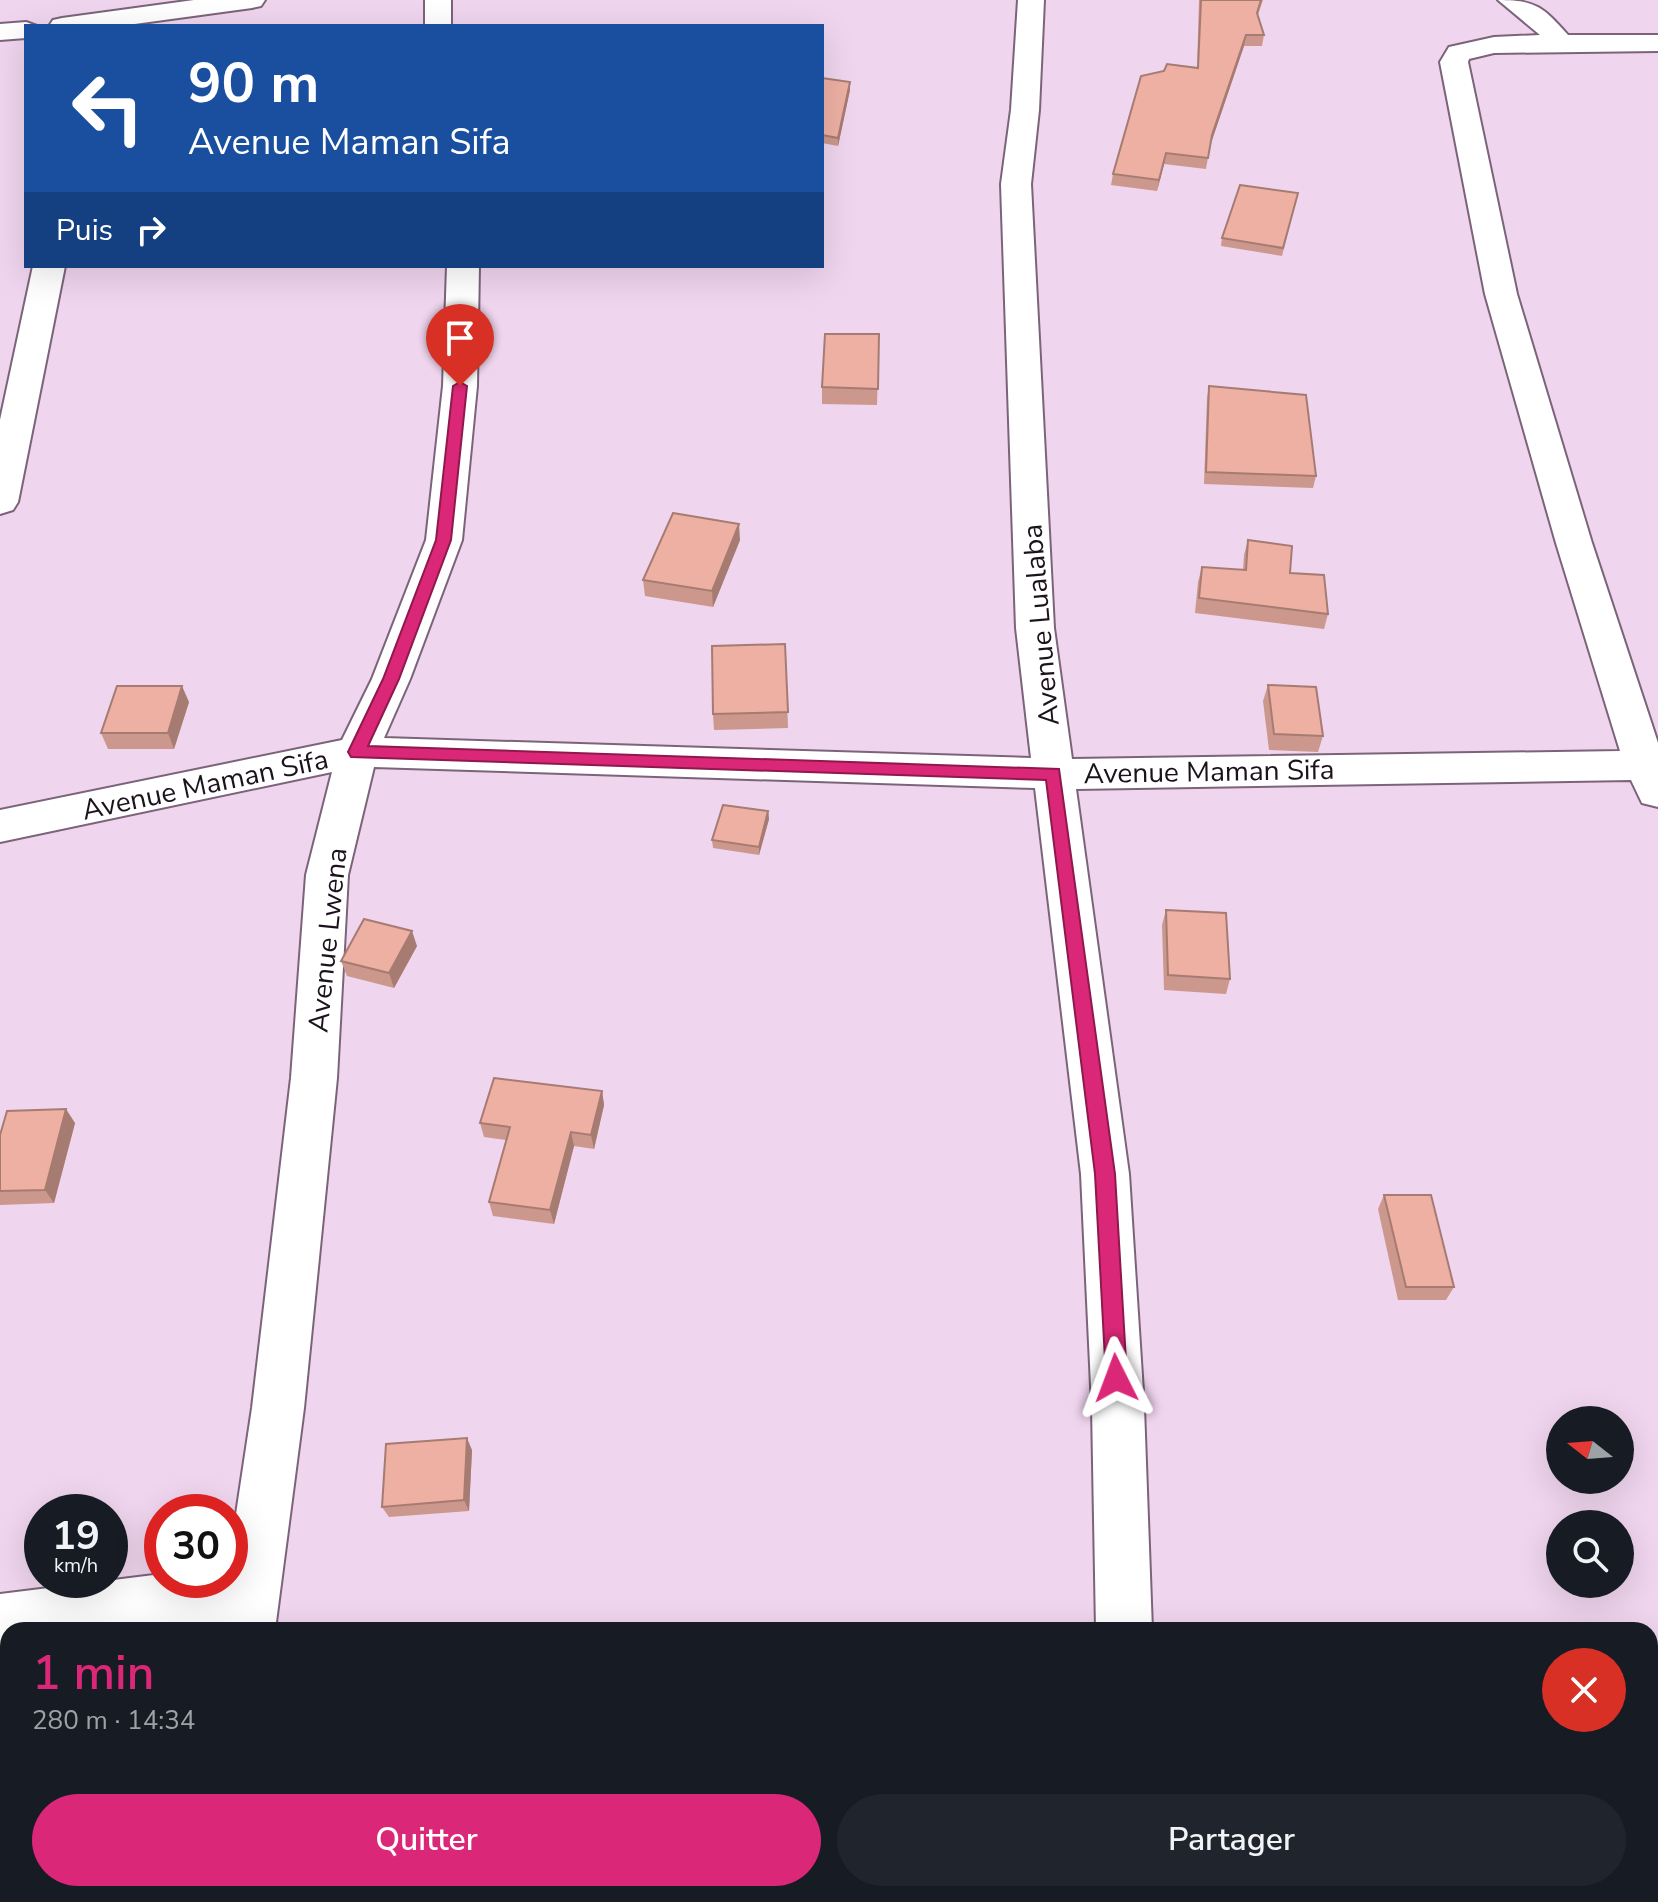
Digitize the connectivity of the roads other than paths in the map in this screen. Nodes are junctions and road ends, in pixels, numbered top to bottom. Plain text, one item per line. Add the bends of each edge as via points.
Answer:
1 (252, 0) edge
2 (438, 0) edge
3 (1031, 0) edge
4 (1511, 0) edge
5 (116, 15) edge
6 (72, 24) edge
7 (438, 24) edge
8 (24, 30) edge
9 (0, 32) edge
10 (1561, 43) junction
11 (1658, 43) edge
12 (49, 268) edge
13 (463, 268) edge
14 (0, 502) edge
15 (357, 752) junction
16 (1053, 774) junction
17 (1654, 775) edge
18 (0, 826) edge
19 (249, 1610) edge
20 (0, 1622) edge
21 (1124, 1622) edge

1 - 5 street
2 - 7 street
3 - 16 street, Avenue Lualaba via 1016,184 1035,628
4 - 10 street
5 - 6 street
8 - 9 street
10 - 11 street
10 - 17 street via 1494,45 1459,53 1454,62 1501,294 1574,543
12 - 14 street
13 - 15 street, Avenue Lwena via 460,386 444,540
15 - 16 street, Avenue Maman Sifa
15 - 18 street, Avenue Maman Sifa
15 - 19 street, Avenue Lwena via 327,875 314,1078 278,1408
16 - 17 street, Avenue Maman Sifa
16 - 21 street, Avenue Lualaba via 1105,1174
19 - 20 street

